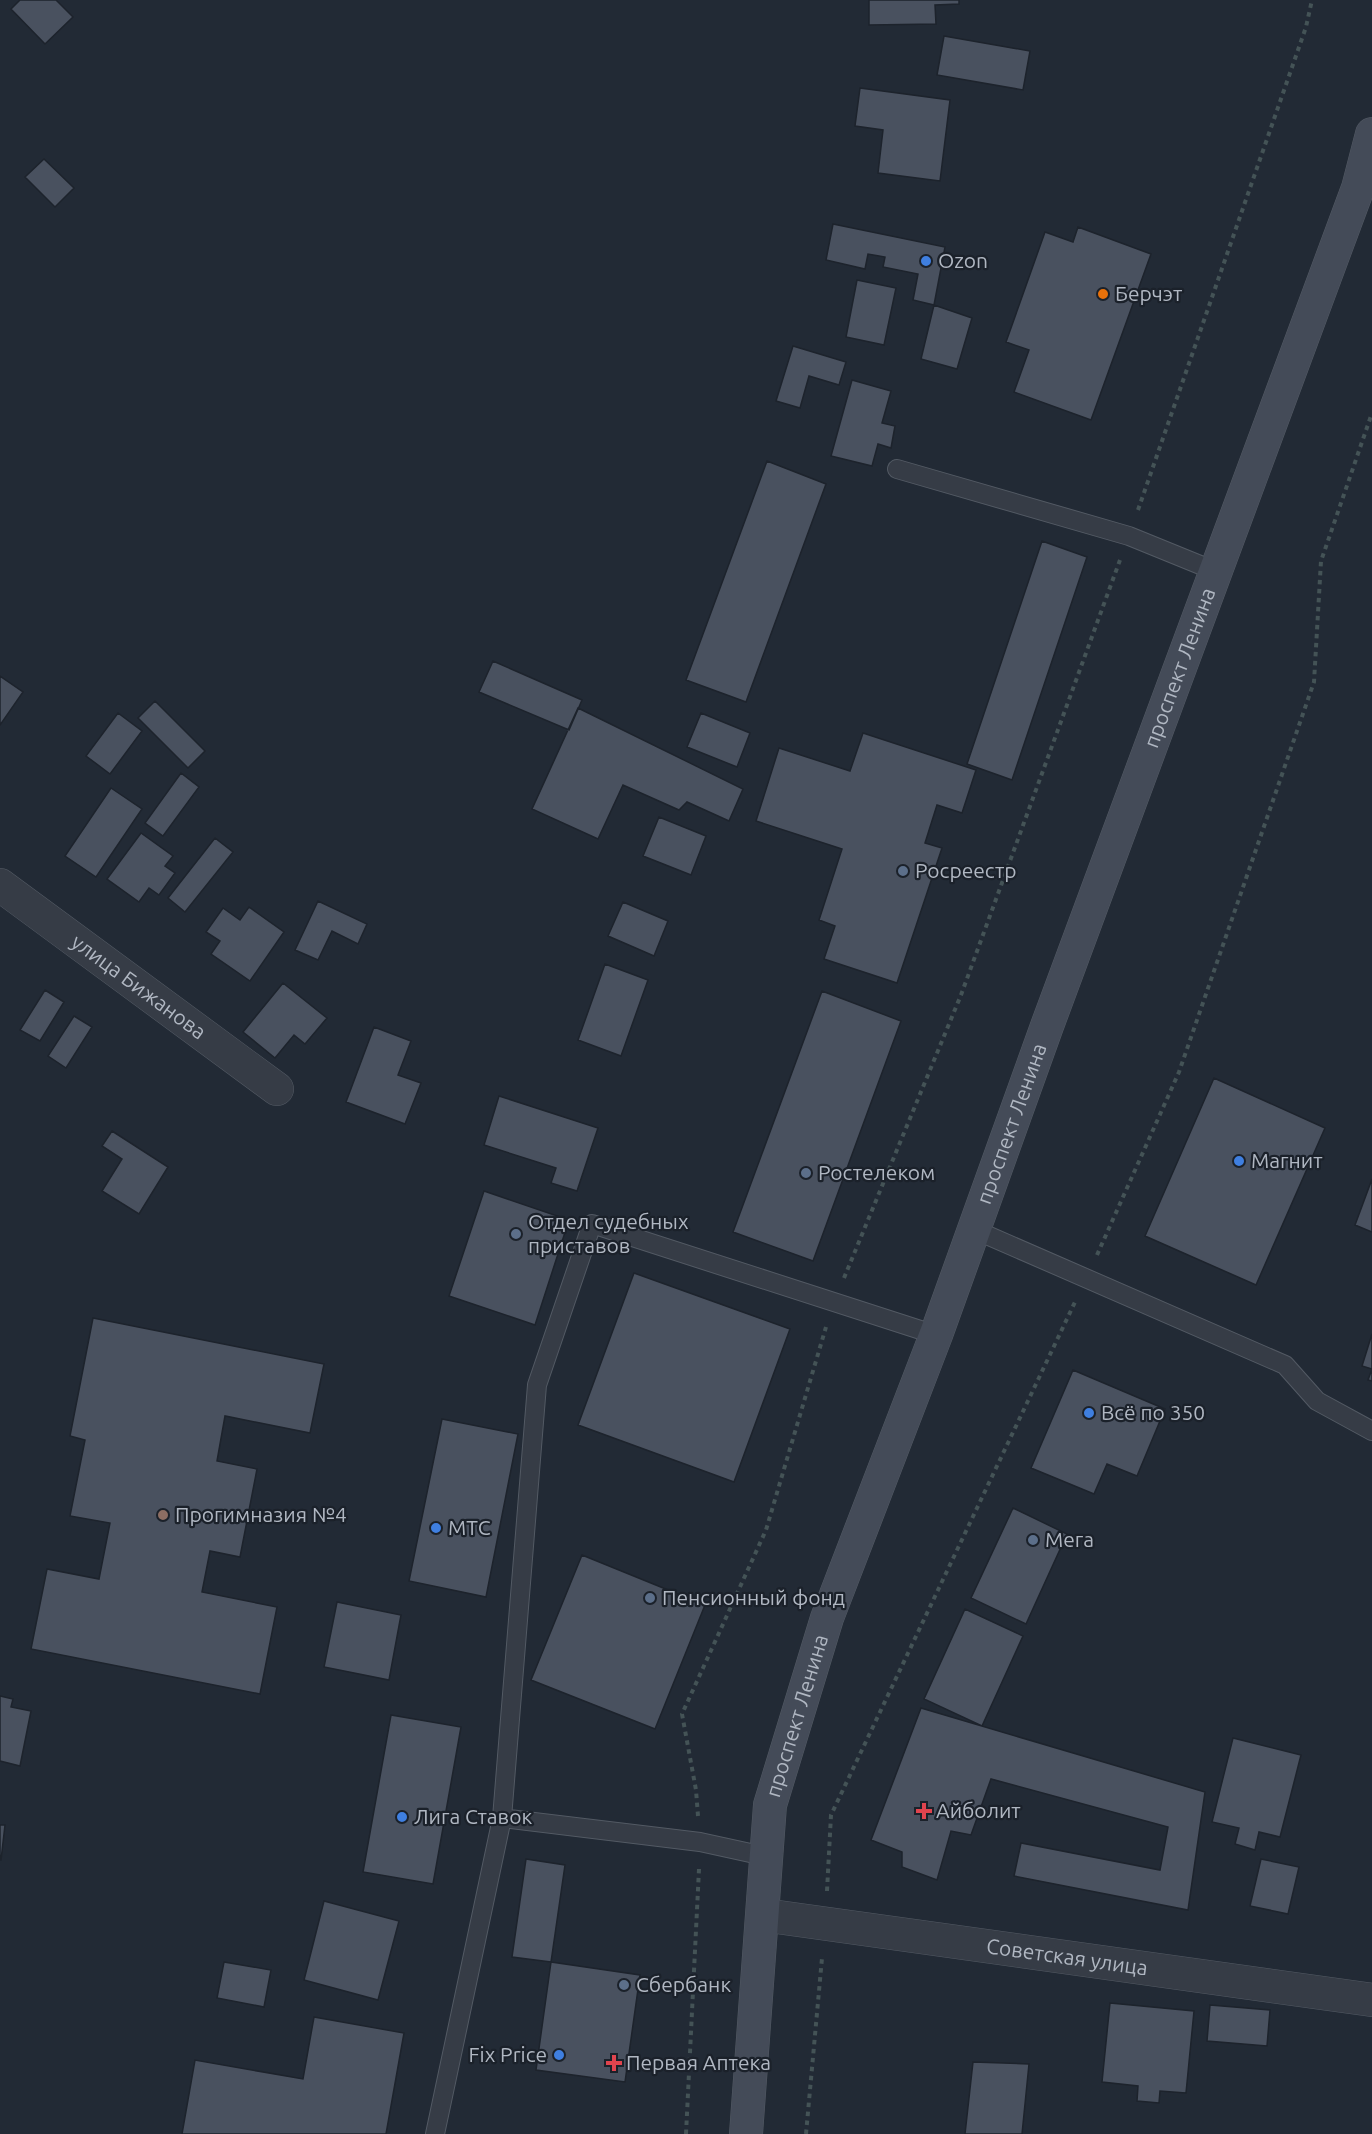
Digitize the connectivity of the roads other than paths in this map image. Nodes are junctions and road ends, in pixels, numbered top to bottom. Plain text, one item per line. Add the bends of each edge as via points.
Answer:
1 (1372, 134) edge
2 (1365, 191) edge
3 (897, 469) dead end
4 (1215, 571) junction
5 (0, 885) edge
6 (277, 1089) dead end
7 (973, 1229) junction
8 (936, 1335) junction
9 (1372, 1431) edge
10 (502, 1818) junction
11 (764, 1856) junction
12 (764, 1915) junction
13 (1372, 2000) edge
14 (435, 2134) edge
15 (746, 2134) edge

1 - 2 main road, проспект Ленина
2 - 4 main road, проспект Ленина
3 - 4 lane via 1129,536
4 - 7 main road, проспект Ленина
5 - 6 street, улица Бижанова
7 - 8 main road, проспект Ленина
7 - 9 lane via 1285,1365 1317,1401
8 - 10 lane via 592,1224 537,1385
8 - 11 main road, проспект Ленина via 827,1618 770,1805
10 - 11 lane via 700,1842
10 - 14 lane
11 - 12 main road, проспект Ленина
12 - 13 street, Советская улица
12 - 15 main road, проспект Ленина

